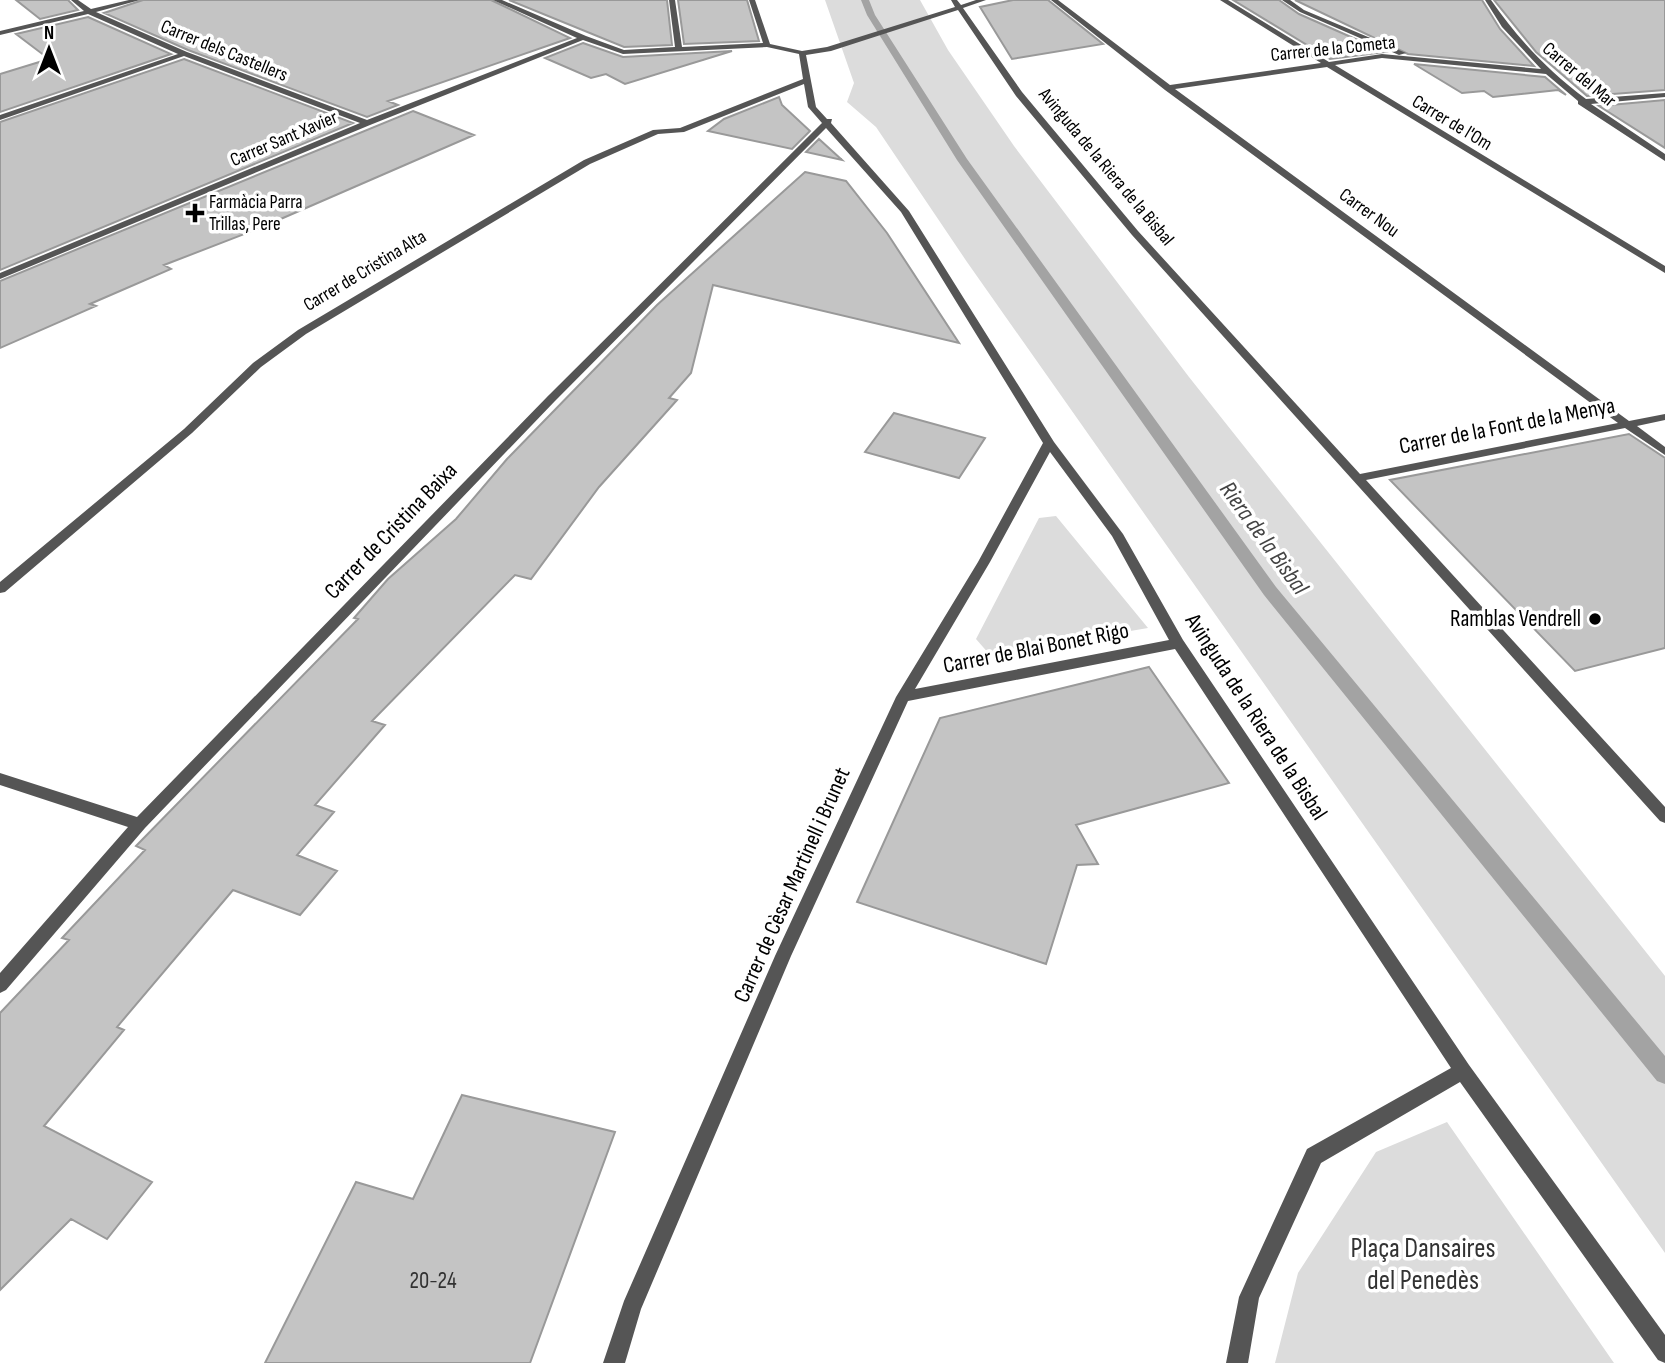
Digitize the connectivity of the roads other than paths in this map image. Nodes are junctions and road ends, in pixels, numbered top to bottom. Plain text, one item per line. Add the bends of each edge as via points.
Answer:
1 (74, 0) edge
2 (137, 0) edge
3 (496, 0) edge
4 (673, 0) edge
5 (752, 0) edge
6 (983, 0) edge
7 (1054, 0) edge
8 (1223, 0) edge
9 (1285, 0) edge
10 (1488, 0) edge
11 (958, 4) edge
12 (90, 12) junction
13 (0, 33) edge
14 (583, 38) junction
15 (766, 45) junction
16 (679, 49) junction
17 (802, 53) junction
18 (184, 54) junction
19 (1413, 58) junction
20 (1323, 64) junction
21 (1545, 72) junction
22 (808, 80) junction
23 (1168, 88) junction
24 (1665, 95) edge
25 (1581, 102) junction
26 (0, 118) edge
27 (829, 121) junction
28 (367, 123) junction
29 (1665, 158) edge
30 (1665, 270) edge
31 (0, 276) edge
32 (1665, 417) edge
33 (1627, 423) junction
34 (1049, 443) junction
35 (1665, 452) edge
36 (1357, 478) junction
37 (0, 589) edge
38 (1178, 643) junction
39 (903, 697) junction
40 (0, 779) edge
41 (1665, 817) edge
42 (140, 824) junction
43 (0, 985) edge
44 (1463, 1071) junction
45 (1665, 1353) edge
46 (614, 1363) edge
47 (1237, 1363) edge

1 - 12 street, Carrer dels Castellers
2 - 12 street
3 - 14 street
4 - 16 street
5 - 15 street
6 - 11 street
7 - 23 street, Carrer Nou
8 - 20 street, Carrer de l'Om
9 - 19 street
10 - 21 street, Carrer del Mar
11 - 17 street via 947,12
11 - 36 street, Avinguda de la Riera de la Bisbal via 1019,94 1135,233
12 - 13 street
12 - 18 street, Carrer dels Castellers
14 - 16 street via 623,52
14 - 28 street, Carrer Sant Xavier
15 - 16 street
15 - 17 street
17 - 22 street
18 - 26 street
18 - 28 street, Carrer dels Castellers
19 - 20 street, Carrer de la Cometa via 1382,56
19 - 21 street, Carrer de la Cometa
20 - 23 street, Carrer de la Cometa
20 - 30 street, Carrer de l'Om
21 - 25 street, Carrer del Mar
22 - 27 street, Avinguda de la Riera de la Bisbal via 812,107
22 - 37 street, Carrer de Cristina Alta via 681,130 656,132 587,162 302,331
23 - 33 street, Carrer Nou
24 - 25 street
25 - 29 street, Carrer del Mar
27 - 34 street, Avinguda de la Riera de la Bisbal via 905,211
27 - 42 street, Carrer de Cristina Baixa via 541,408
28 - 31 street, Carrer Sant Xavier
32 - 33 street, Carrer de la Font de la Menya
33 - 35 street, Carrer Nou
33 - 36 street, Carrer de la Font de la Menya
34 - 38 street, Avinguda de la Riera de la Bisbal via 1117,534
34 - 39 street, Carrer de Cèsar Martinell i Brunet
36 - 41 street, Avinguda de la Riera de la Bisbal
38 - 39 street, Carrer de Blai Bonet Rigo
38 - 44 street, Avinguda de la Riera de la Bisbal
39 - 46 street, Carrer de Cèsar Martinell i Brunet via 783,956 631,1308
40 - 42 street
42 - 43 street, Carrer de Cristina Baixa
44 - 45 street, Avinguda de la Riera de la Bisbal
44 - 47 street via 1314,1156 1249,1297

